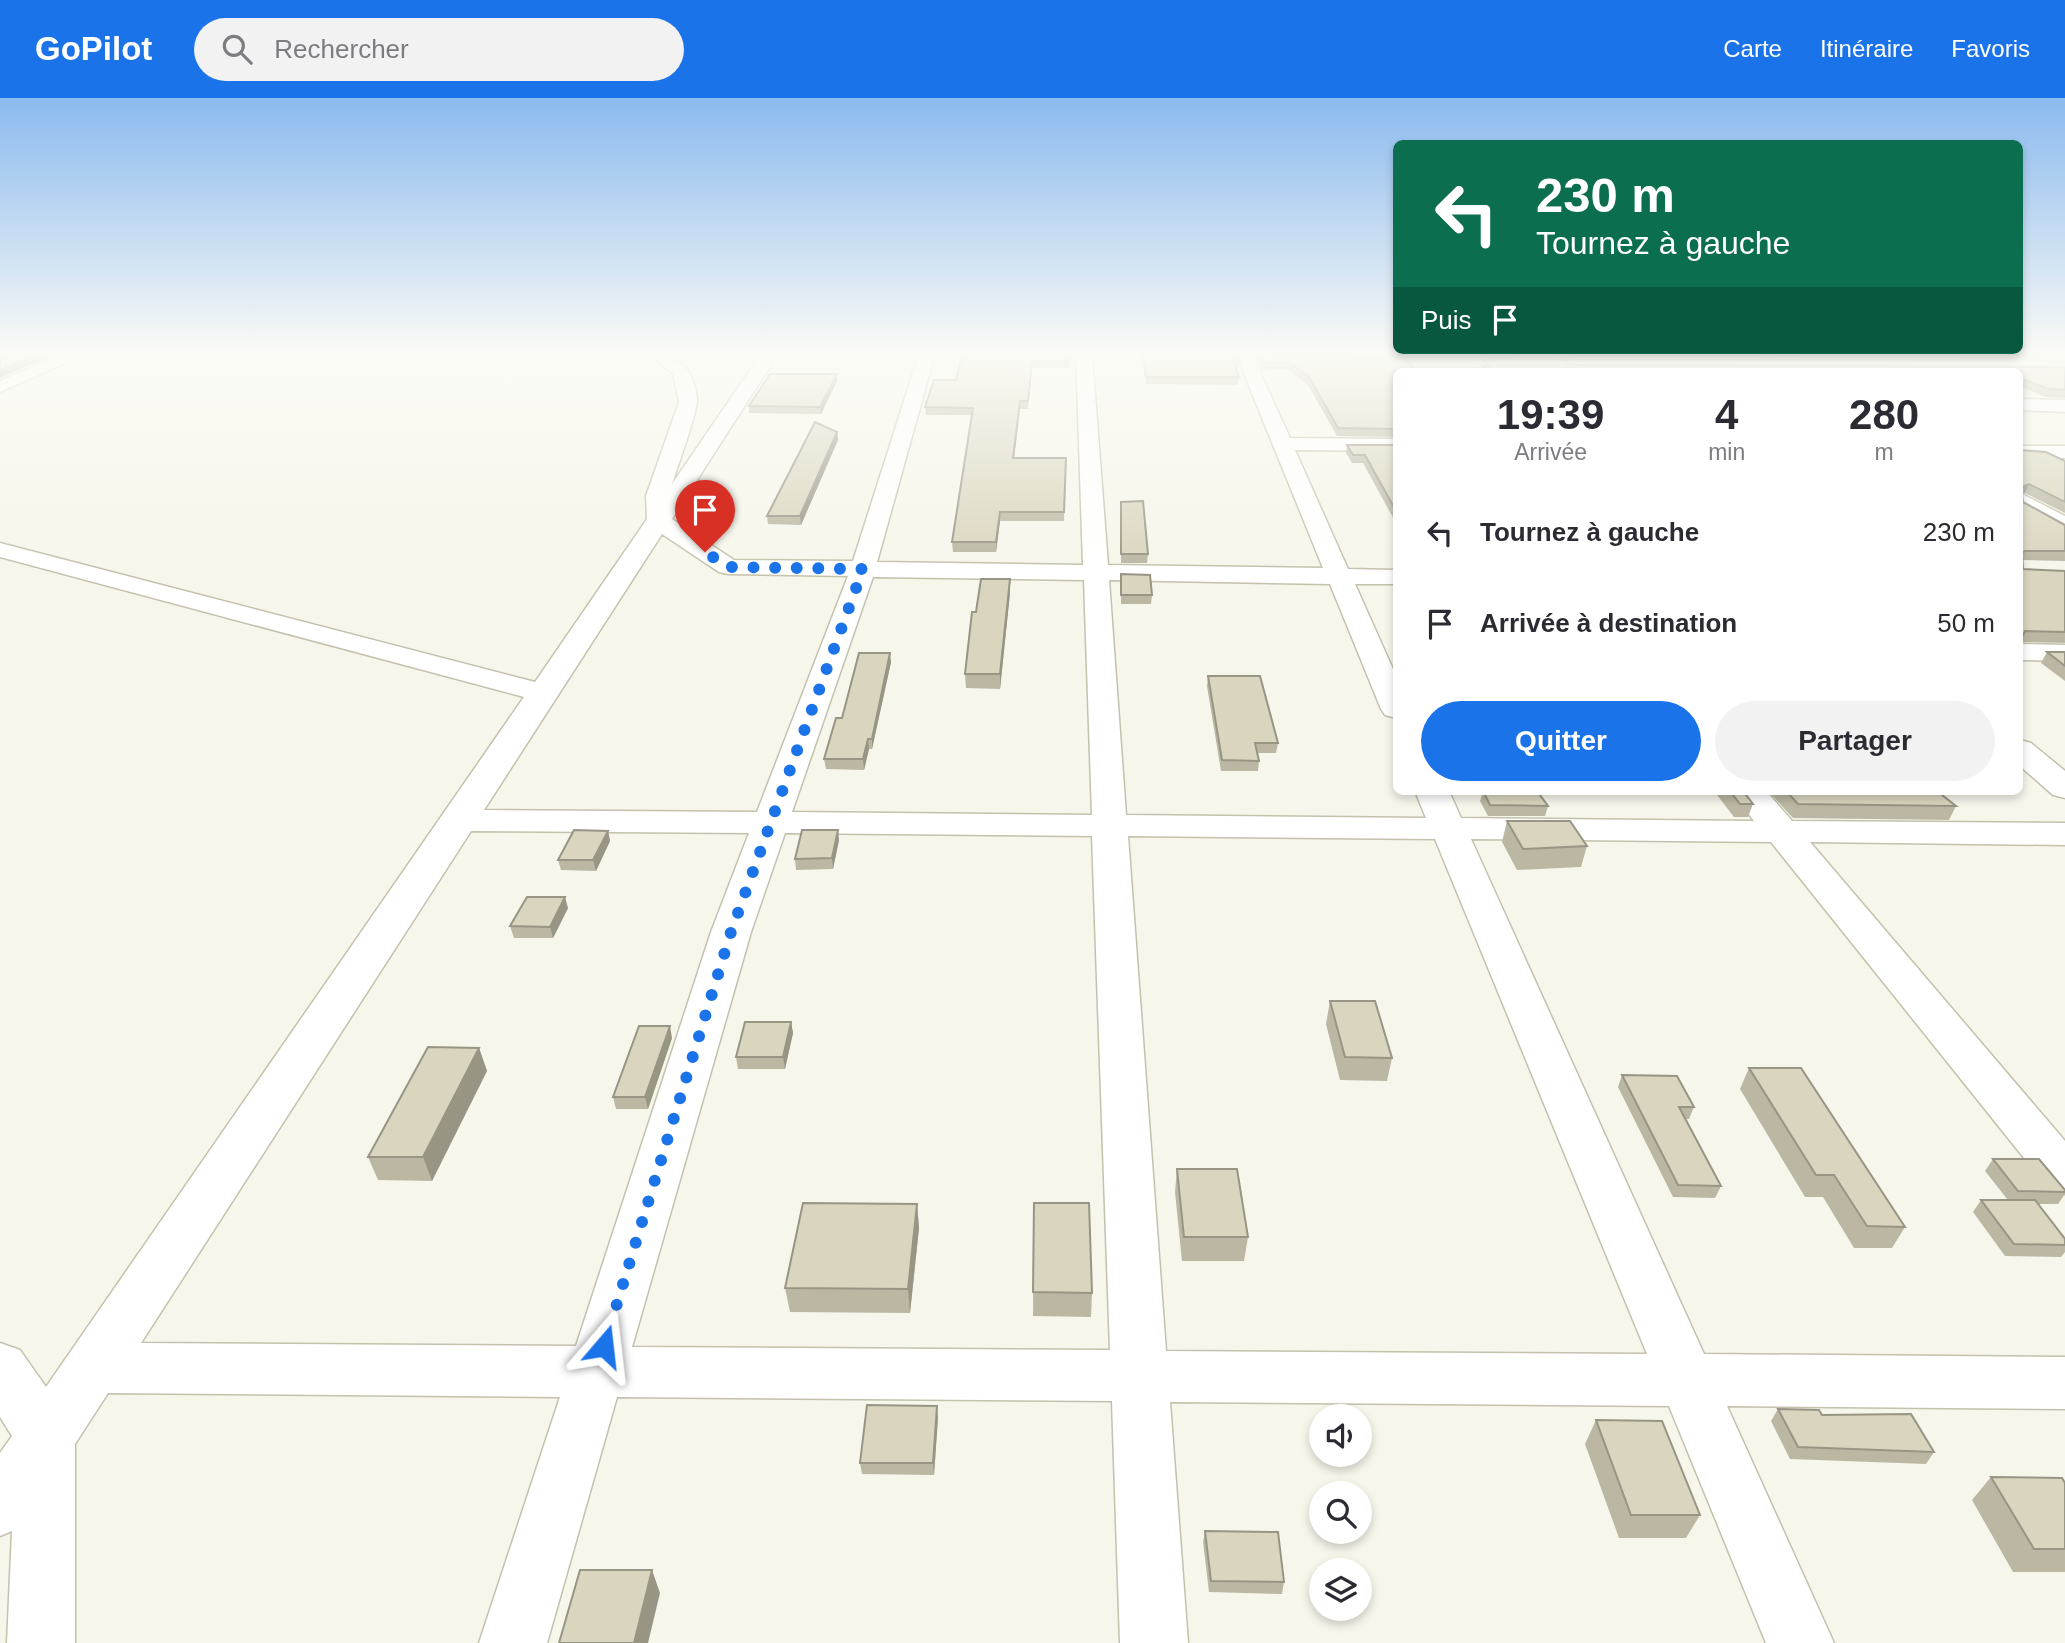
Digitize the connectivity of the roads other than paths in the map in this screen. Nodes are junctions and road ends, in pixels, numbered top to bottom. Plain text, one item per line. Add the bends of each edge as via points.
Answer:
1 (680, 426) edge
2 (722, 426) edge
3 (906, 426) edge
4 (1088, 426) edge
5 (1274, 426) edge
6 (2023, 440) edge
7 (1282, 444) junction
8 (1393, 445) edge
9 (2023, 452) edge
10 (2055, 452) edge
11 (2023, 502) edge
12 (2065, 502) edge
13 (2023, 503) edge
14 (659, 521) junction
15 (2065, 526) edge
16 (0, 550) edge
17 (863, 569) junction
18 (1096, 573) junction
19 (1339, 576) junction
20 (1393, 577) edge
21 (2023, 652) edge
22 (2065, 653) edge
23 (543, 693) junction
24 (1393, 702) edge
25 (2040, 758) edge
26 (2065, 788) edge
27 (1751, 795) edge
28 (1440, 810) edge
29 (459, 820) junction
30 (770, 823) junction
31 (1109, 826) junction
32 (1781, 832) junction
33 (2065, 834) edge
34 (2065, 1175) edge
35 (0, 1368) edge
36 (92, 1368) junction
37 (596, 1372) junction
38 (1140, 1376) junction
39 (1686, 1380) junction
40 (2065, 1383) edge
41 (46, 1437) junction
42 (0, 1506) edge
43 (41, 1643) edge
44 (513, 1643) edge
45 (1154, 1643) edge
46 (1800, 1643) edge

1 - 14 street via 657,496
2 - 14 street
3 - 17 street
4 - 18 street
5 - 7 street
6 - 10 street
7 - 8 street
7 - 19 street
9 - 10 street
11 - 12 street
13 - 15 street
14 - 17 street via 728,567
14 - 23 street
16 - 23 street
17 - 18 street
17 - 30 street
18 - 19 street
18 - 31 street
19 - 20 street
19 - 24 street
21 - 22 street
23 - 29 street
25 - 26 street
27 - 32 street
28 - 31 street
28 - 32 street
28 - 39 street
29 - 30 street
29 - 36 street
30 - 31 street
30 - 37 street via 731,932
31 - 38 street
32 - 33 street
32 - 34 street
35 - 41 street
36 - 37 street
36 - 41 street
37 - 38 street
37 - 44 street
38 - 39 street
38 - 45 street
39 - 40 street
39 - 46 street
41 - 42 street
41 - 43 street

